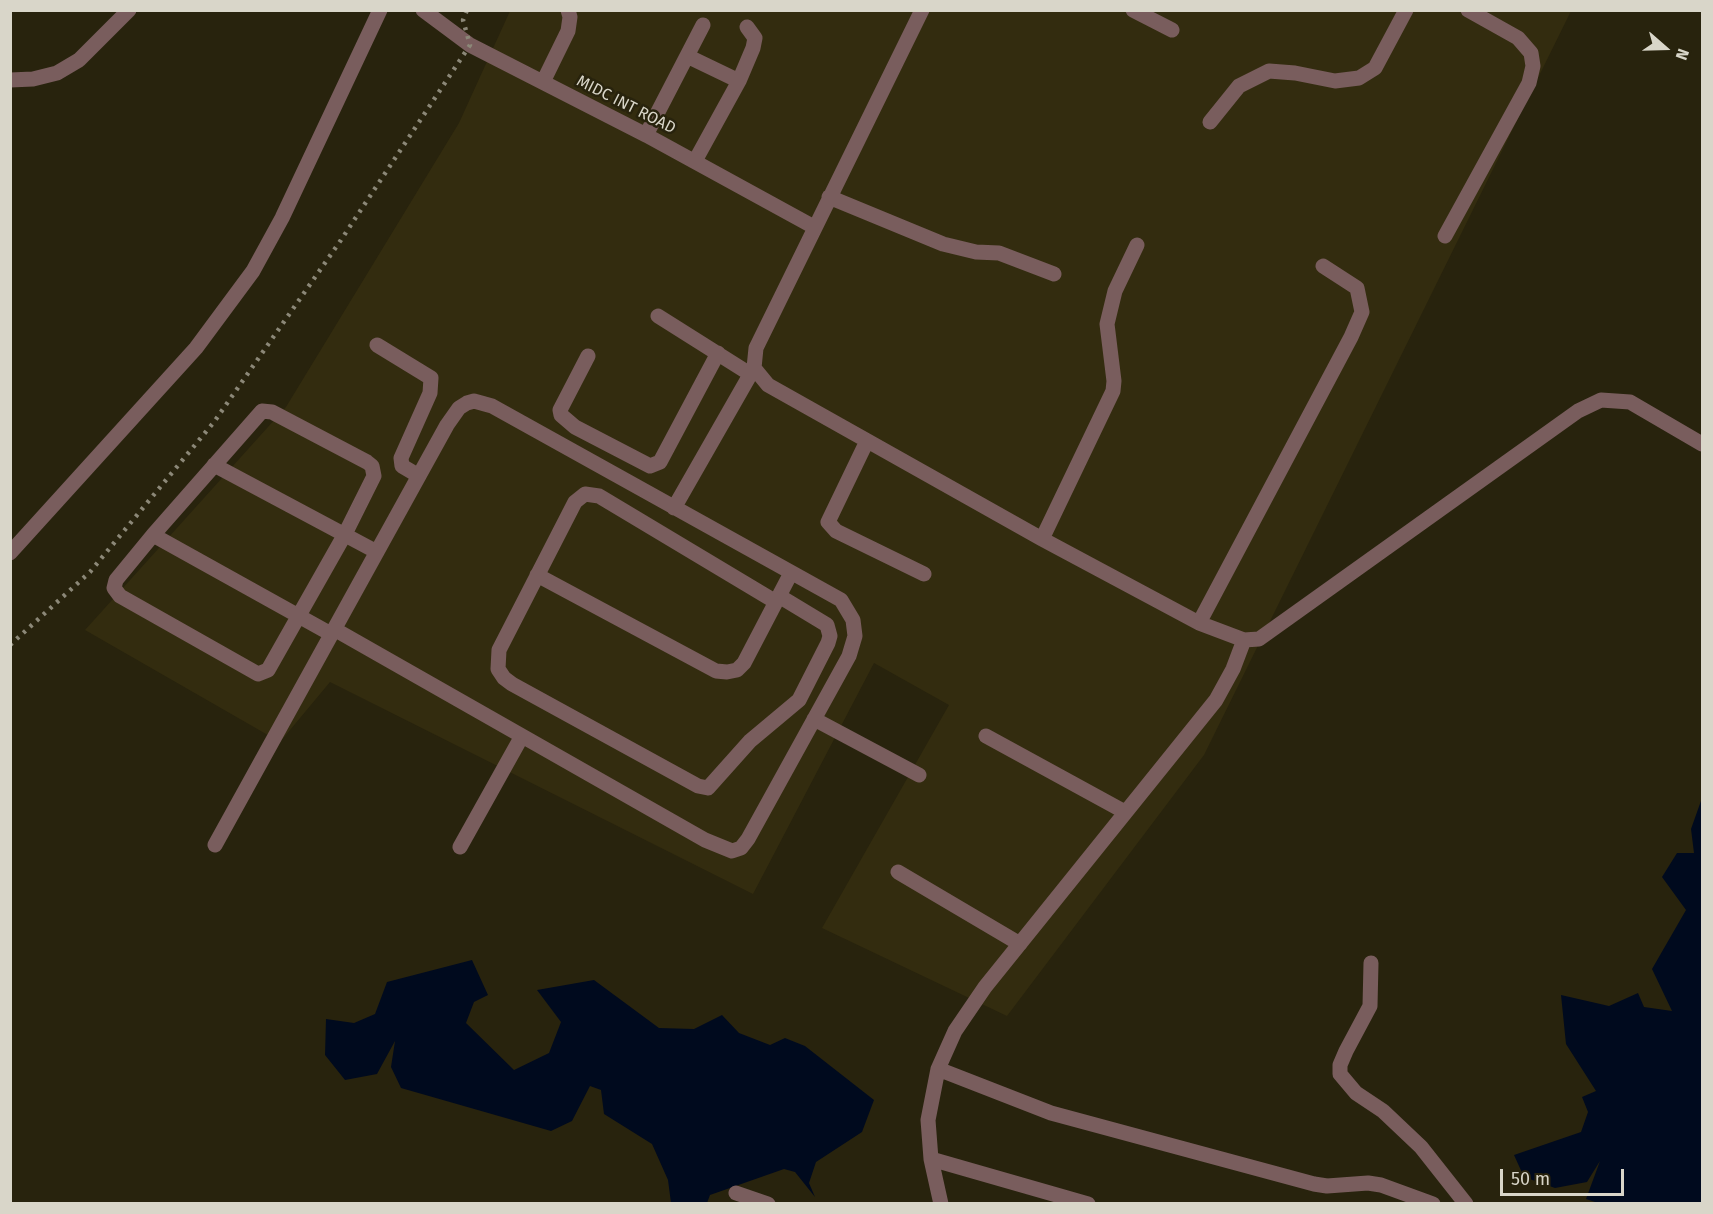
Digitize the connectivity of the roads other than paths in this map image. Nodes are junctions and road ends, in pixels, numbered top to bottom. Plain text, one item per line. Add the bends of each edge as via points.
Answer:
1 (129, 10) edge
2 (380, 10) edge
3 (423, 10) edge
4 (568, 10) edge
5 (922, 10) edge
6 (1133, 10) edge
7 (1468, 10) edge
8 (1400, 12) edge
9 (703, 25) dead end
10 (747, 27) dead end
11 (1172, 30) dead end
12 (687, 56) junction
13 (10, 80) edge
14 (739, 81) junction
15 (543, 82) junction
16 (1210, 122) dead end
17 (646, 135) junction
18 (695, 161) junction
19 (829, 197) junction
20 (814, 227) junction
21 (1445, 236) dead end
22 (1137, 245) dead end
23 (1323, 266) dead end
24 (1054, 274) dead end
25 (658, 316) dead end
26 (376, 345) dead end
27 (718, 353) junction
28 (588, 356) dead end
29 (752, 371) junction
30 (867, 441) junction
31 (1702, 444) edge
32 (214, 465) junction
33 (419, 476) junction
34 (674, 507) junction
35 (345, 534) junction
36 (153, 535) junction
37 (1042, 539) junction
38 (377, 552) junction
39 (10, 553) edge
40 (791, 573) junction
41 (924, 574) dead end
42 (537, 575) junction
43 (777, 599) junction
44 (298, 616) junction
45 (1199, 623) junction
46 (333, 632) junction
47 (1244, 640) junction
48 (814, 719) junction
49 (522, 736) junction
50 (986, 736) dead end
51 (919, 775) dead end
52 (1125, 812) junction
53 (215, 845) dead end
54 (460, 847) dead end
55 (898, 872) dead end
56 (1020, 944) junction
57 (1371, 963) dead end
58 (938, 1069) junction
59 (931, 1160) junction
60 (736, 1193) dead end
61 (768, 1203) edge
62 (941, 1203) edge
63 (1089, 1203) edge
64 (1433, 1203) edge
65 (1466, 1203) edge

1 - 13 street via 79,60 57,73
2 - 39 street via 253,271 196,348
3 - 15 street, MIDC INT ROAD via 470,45
4 - 15 street via 568,31
5 - 19 street
6 - 11 street
7 - 21 street via 1518,38 1531,53 1533,66 1529,83
8 - 16 street via 1375,68 1359,78 1335,81 1269,71 1239,86
9 - 12 street
10 - 14 street via 755,38
12 - 14 street
12 - 17 street
14 - 18 street
15 - 17 street, MIDC INT ROAD
17 - 18 street, MIDC INT ROAD
18 - 20 street, MIDC INT ROAD
19 - 20 street
19 - 24 street via 943,244 999,253
20 - 29 street via 756,348
22 - 37 street via 1109,308 1107,340 1113,391
23 - 45 street via 1357,288 1362,312
25 - 27 street
26 - 33 street via 431,378 430,393 400,458 402,466
27 - 28 street via 660,462 650,466 574,427 561,415
27 - 29 street
29 - 30 street via 768,385
29 - 34 street
30 - 37 street
30 - 41 street via 828,522 836,531
31 - 47 street via 1630,402 1601,400 1578,411 1278,627 1259,639
32 - 35 street
32 - 35 street via 255,416 266,411 362,458 372,466 374,476
32 - 36 street
33 - 34 street via 459,408 474,401 483,402
33 - 38 street
34 - 40 street
35 - 38 street
35 - 44 street
36 - 44 street
36 - 44 street via 116,580 115,591 252,671 258,674 268,670
37 - 45 street
38 - 46 street
40 - 43 street
40 - 48 street via 841,600 855,628 849,656
42 - 43 street via 716,671 736,670 744,663
42 - 43 street via 575,502 588,494 599,496
42 - 43 street via 499,650 498,669 504,678 703,788 712,786 750,741 799,700 828,643 827,626
44 - 46 street
45 - 47 street
46 - 49 street
46 - 53 street
47 - 52 street via 1216,700
48 - 49 street via 748,839 732,851 705,840
48 - 51 street
49 - 54 street
50 - 52 street
52 - 56 street
55 - 56 street
56 - 58 street via 955,1031
57 - 65 street via 1370,1006 1340,1065 1341,1074 1356,1093 1383,1111 1420,1147
58 - 59 street via 928,1120
58 - 64 street via 1051,1113 1314,1184 1381,1185
59 - 62 street
59 - 63 street
60 - 61 street

